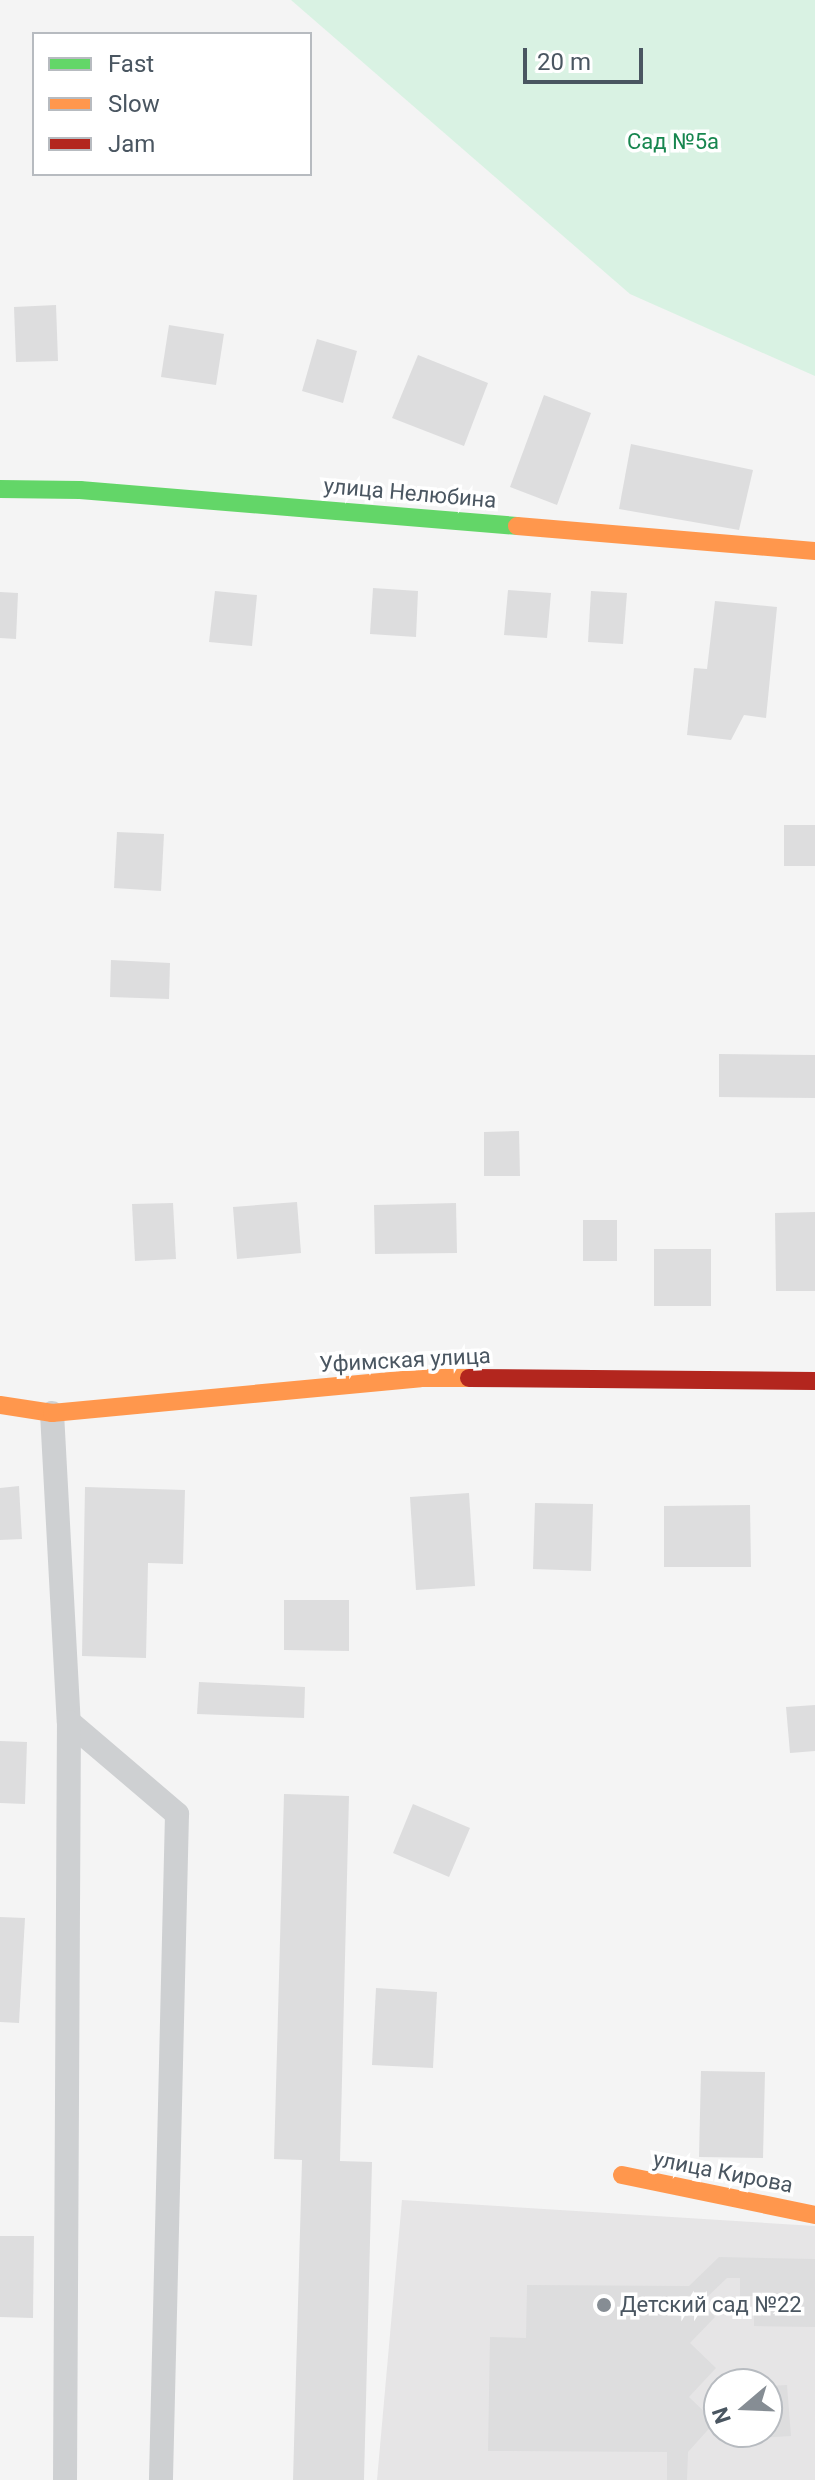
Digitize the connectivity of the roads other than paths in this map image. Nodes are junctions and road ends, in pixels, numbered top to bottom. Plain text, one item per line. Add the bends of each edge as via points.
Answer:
1 (0, 489) edge
2 (815, 551) edge
3 (815, 1381) edge
4 (0, 1405) edge
5 (52, 1413) junction
6 (69, 1722) junction
7 (622, 2175) dead end
8 (815, 2215) edge
9 (65, 2480) edge
10 (161, 2480) edge

1 - 2 street, улица Нелюбина via 80,490
3 - 5 street, Уфимская улица via 420,1378
4 - 5 street, Уфимская улица
5 - 6 lane
6 - 9 lane
6 - 10 lane via 177,1814
7 - 8 street, улица Кирова

